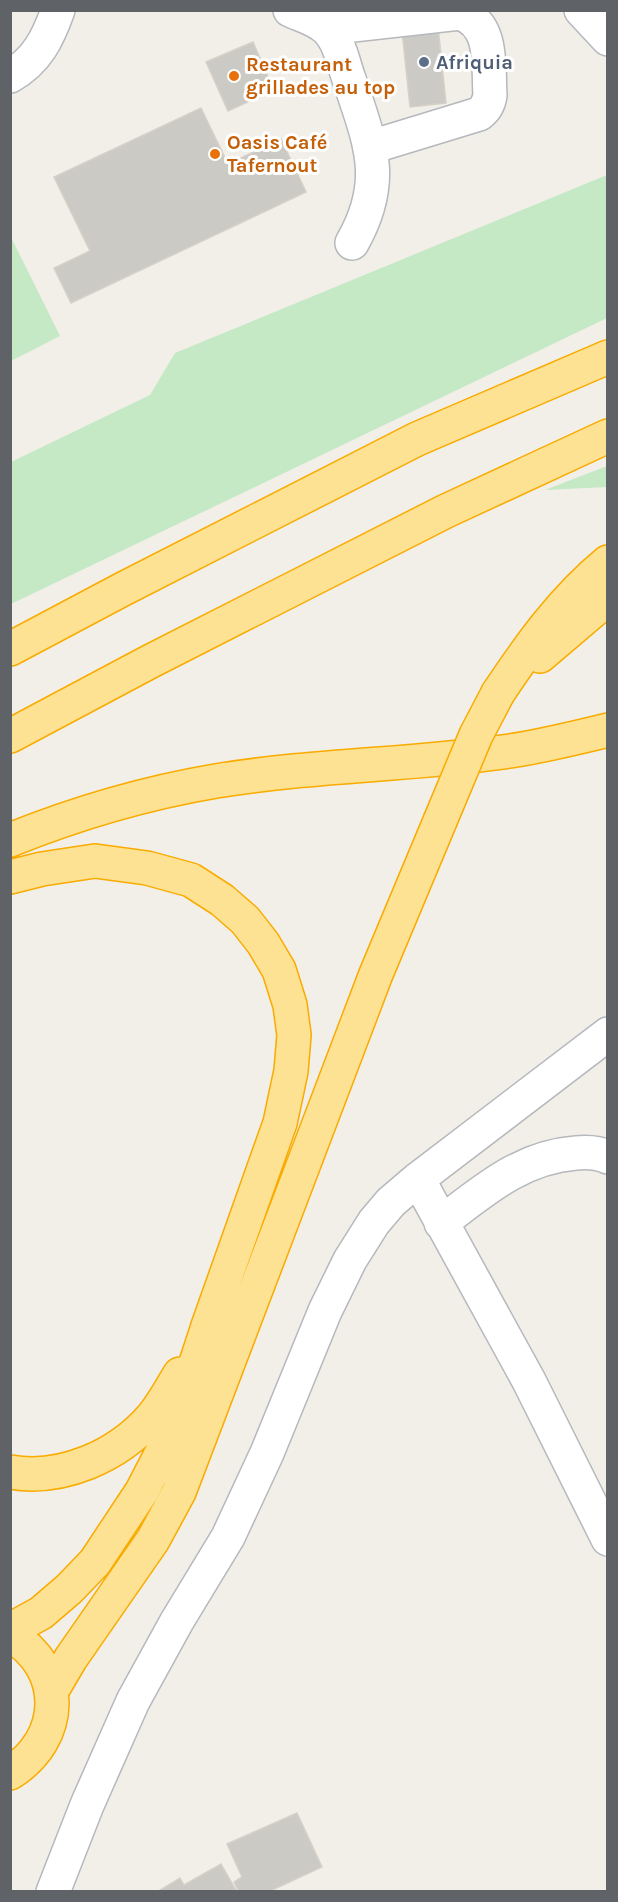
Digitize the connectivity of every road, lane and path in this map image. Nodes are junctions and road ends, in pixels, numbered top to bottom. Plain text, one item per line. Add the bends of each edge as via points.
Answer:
1 (58, 10) edge
2 (290, 10) edge
3 (581, 10) edge
4 (326, 28) junction
5 (608, 39) edge
6 (10, 76) edge
7 (371, 147) junction
8 (352, 243) dead end
9 (608, 357) edge
10 (608, 436) edge
11 (608, 562) edge
12 (608, 598) edge
13 (10, 649) edge
14 (498, 693) junction
15 (608, 730) edge
16 (10, 736) edge
17 (10, 840) edge
18 (10, 876) edge
19 (608, 1034) edge
20 (608, 1157) edge
21 (418, 1179) junction
22 (441, 1223) junction
23 (208, 1326) junction
24 (10, 1472) edge
25 (608, 1539) edge
26 (10, 1630) edge
27 (10, 1635) edge
28 (51, 1692) junction
29 (14, 1777) edge
30 (53, 1892) edge

1 - 6 street via 37,55
2 - 4 street
3 - 5 street
4 - 7 street via 339,51
4 - 7 street via 460,13 475,21 485,35 490,101 484,110
7 - 8 street via 371,197
9 - 13 highway via 417,439
10 - 16 highway via 446,511
11 - 14 highway via 557,611
12 - 14 highway
14 - 28 highway, bridge via 476,735 376,974 179,1492 153,1540
15 - 17 highway via 509,751 217,781 92,810
18 - 23 highway via 95,861 147,868 191,880 245,920 279,970 294,1035 291,1071 280,1123
19 - 21 street
20 - 22 street via 568,1154 521,1167
21 - 22 street
21 - 30 street via 380,1215 350,1260 228,1537 133,1701
22 - 25 street via 529,1381
23 - 24 highway via 152,1417 128,1440 92,1461 66,1470 43,1474
23 - 26 highway via 175,1427 118,1529 95,1562 69,1589 41,1613
27 - 28 highway via 23,1642 36,1657
28 - 29 highway via 49,1728 38,1749

